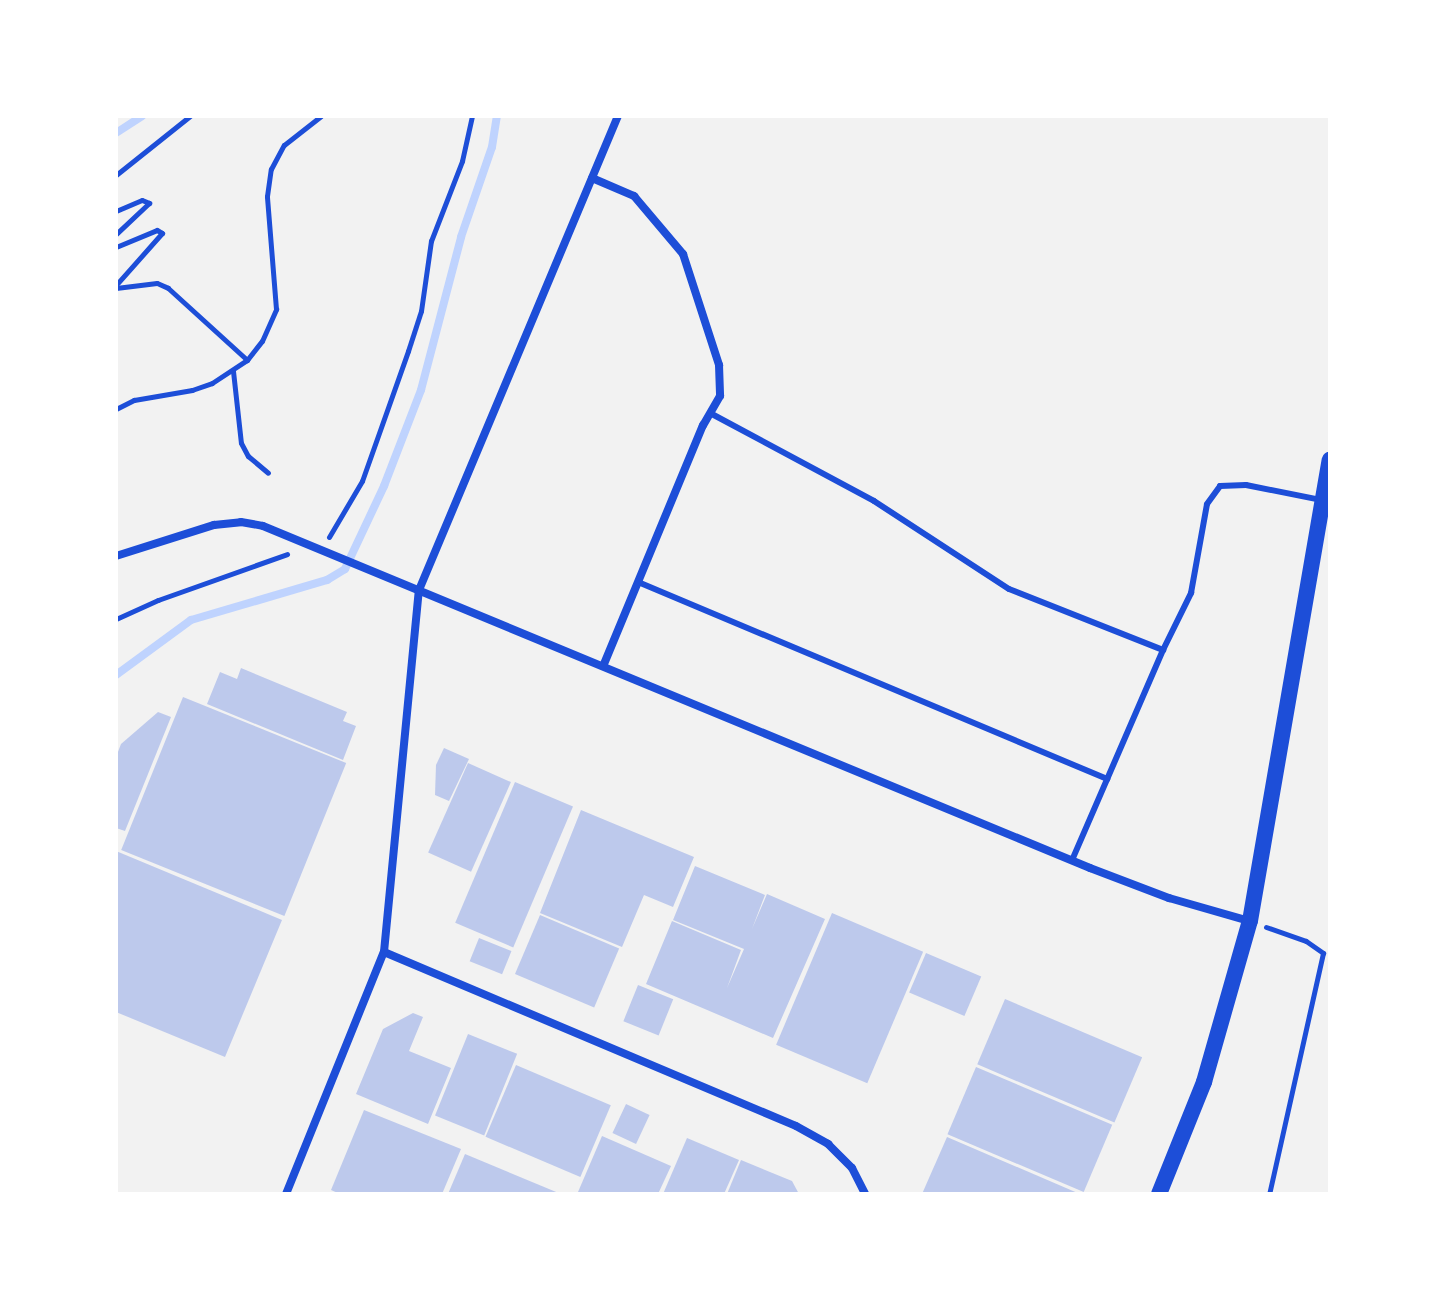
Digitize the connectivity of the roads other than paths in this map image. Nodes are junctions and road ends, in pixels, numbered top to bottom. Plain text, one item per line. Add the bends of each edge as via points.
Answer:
1 (618, 116) edge
2 (592, 178) junction
3 (710, 413) junction
4 (1330, 460) edge
5 (1321, 500) junction
6 (116, 556) edge
7 (638, 582) junction
8 (419, 590) junction
9 (1163, 650) junction
10 (603, 666) junction
11 (1107, 779) junction
12 (1072, 860) junction
13 (1250, 921) junction
14 (384, 952) junction
15 (286, 1194) edge
16 (865, 1194) edge
17 (1159, 1194) edge

1 - 2 street
2 - 3 street via 634,196 683,254 719,365 720,396
2 - 8 street
3 - 7 street
3 - 9 lane via 874,501 1009,589
4 - 5 main road
5 - 9 lane via 1246,485 1220,486 1207,504 1191,593
5 - 13 main road
6 - 8 street via 214,525 241,522 282,532
7 - 10 street
7 - 11 lane
8 - 10 street
8 - 14 street
9 - 11 lane
10 - 12 street
11 - 12 lane
12 - 13 street via 1169,898
13 - 17 main road via 1204,1082
14 - 15 street
14 - 16 street via 796,1126 828,1144 852,1168

